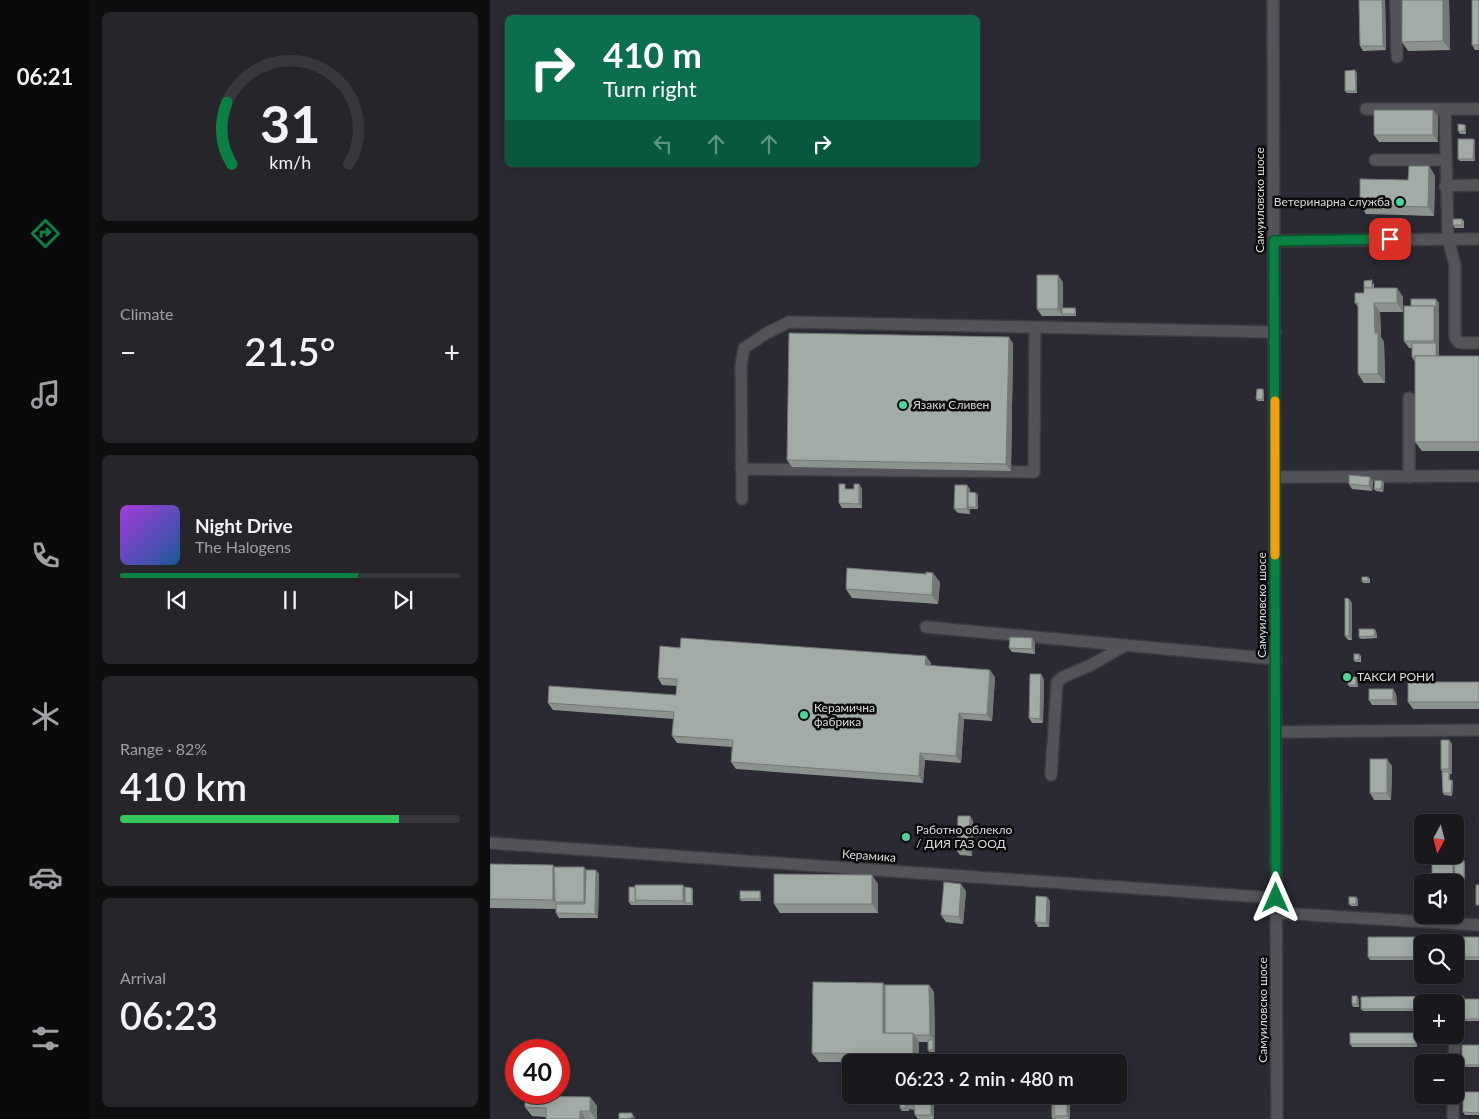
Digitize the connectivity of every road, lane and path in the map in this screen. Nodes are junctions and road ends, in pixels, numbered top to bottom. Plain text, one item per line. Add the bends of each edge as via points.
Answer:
1 (1274, 0) edge
2 (1396, 0) edge
3 (1397, 56) dead end
4 (1366, 109) dead end
5 (1445, 109) junction
6 (1479, 110) edge
7 (1375, 160) dead end
8 (1445, 160) junction
9 (1479, 185) edge
10 (1446, 186) junction
11 (1448, 239) junction
12 (1479, 239) edge
13 (1274, 241) junction
14 (1035, 327) junction
15 (1275, 332) junction
16 (1479, 343) edge
17 (1409, 398) dead end
18 (741, 469) junction
19 (1479, 476) edge
20 (1275, 477) junction
21 (1409, 477) junction
22 (742, 500) dead end
23 (926, 627) dead end
24 (1126, 645) junction
25 (1276, 659) junction
26 (1479, 730) edge
27 (1276, 732) junction
28 (1051, 775) dead end
29 (490, 843) edge
30 (1276, 898) junction
31 (1276, 914) junction
32 (1479, 925) edge
33 (1453, 1104) edge
34 (1277, 1119) edge
35 (1453, 1119) edge

1 - 13 street, Самуиловско шосе
2 - 3 street
4 - 5 street
5 - 6 street
5 - 8 street
7 - 8 street
8 - 10 street
9 - 10 street
10 - 11 street
11 - 12 street
11 - 13 street
11 - 16 street via 1455,265 1455,336 1458,342
13 - 15 street, Самуиловско шосе
14 - 15 street
14 - 18 street via 789,322 744,348 740,365
14 - 18 street via 1034,472
15 - 20 street, Самуиловско шосе
17 - 21 street
18 - 22 street
19 - 21 street
20 - 21 street
20 - 25 street, Самуиловско шосе
23 - 24 street
24 - 25 street
24 - 28 street via 1057,682
25 - 27 street, Самуиловско шосе
26 - 27 street
27 - 30 street, Самуиловско шосе
29 - 30 street, Керамика
30 - 31 street, Самуиловско шосе
31 - 32 street
31 - 34 street, Самуиловско шосе
33 - 35 street

